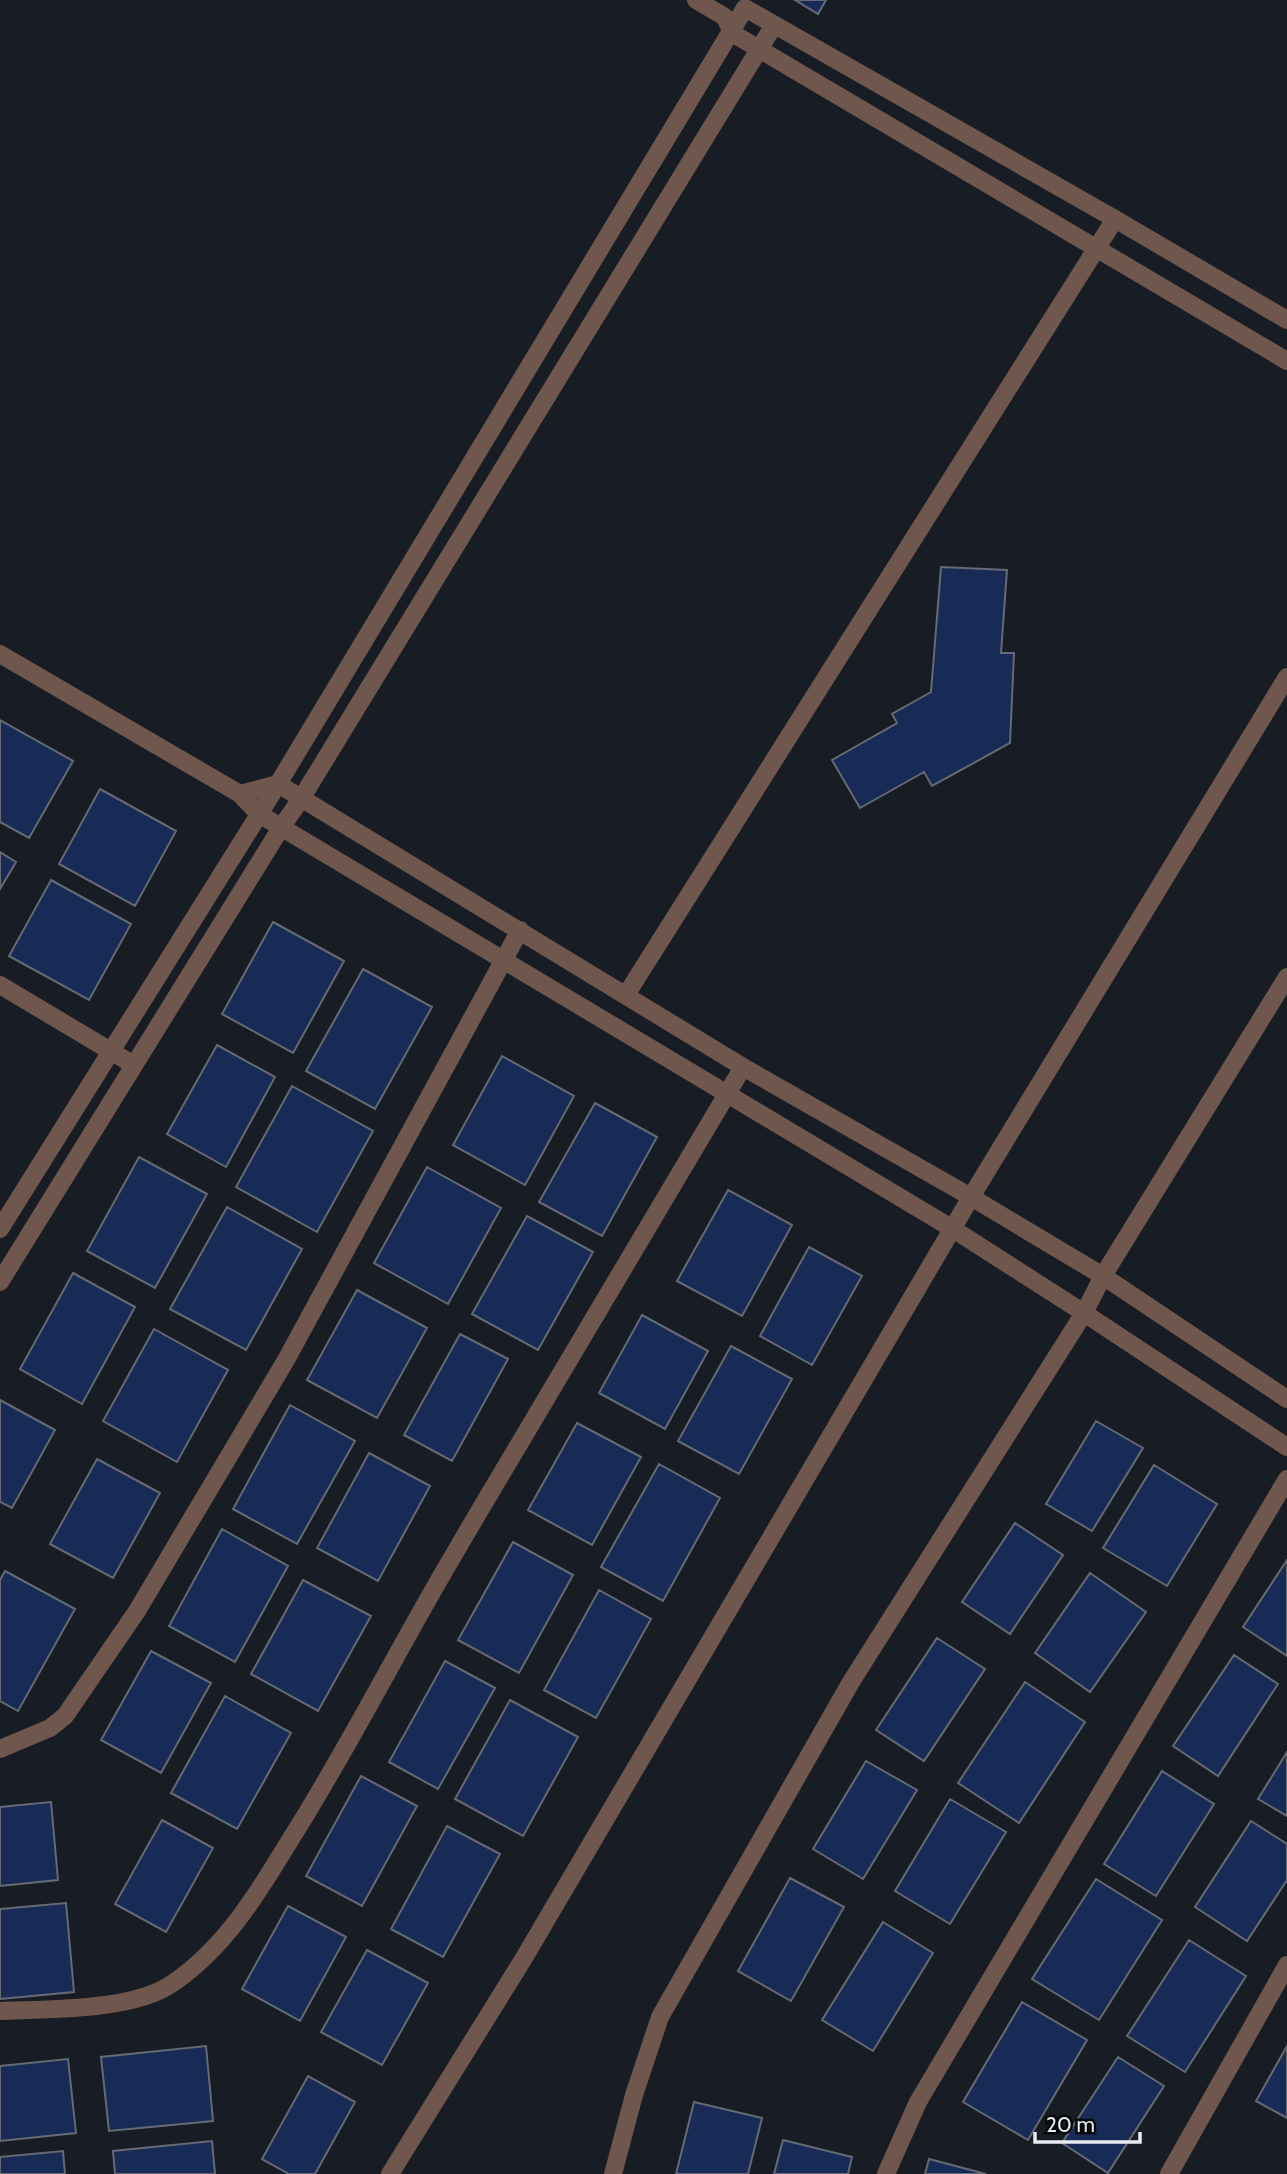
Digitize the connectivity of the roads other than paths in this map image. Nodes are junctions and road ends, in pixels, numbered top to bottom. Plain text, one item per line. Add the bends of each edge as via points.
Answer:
1 (696, 0) edge
2 (728, 25) junction
3 (774, 25) junction
4 (759, 49) junction
5 (1115, 219) junction
6 (1096, 249) junction
7 (1287, 320) edge
8 (1287, 361) edge
9 (0, 654) edge
10 (1287, 677) edge
11 (278, 784) junction
12 (240, 794) junction
13 (301, 799) junction
14 (259, 814) junction
15 (282, 826) junction
16 (520, 930) junction
17 (503, 959) junction
18 (1287, 977) edge
19 (0, 985) edge
20 (626, 995) junction
21 (110, 1052) junction
22 (134, 1065) junction
23 (744, 1067) junction
24 (728, 1093) junction
25 (971, 1196) junction
26 (0, 1229) edge
27 (953, 1229) junction
28 (1103, 1276) junction
29 (0, 1281) edge
30 (1084, 1313) junction
31 (1287, 1399) edge
32 (1287, 1447) edge
33 (1287, 1479) edge
34 (0, 1749) edge
35 (1287, 1965) edge
36 (0, 2011) edge
37 (390, 2174) edge
38 (613, 2174) edge
39 (886, 2174) edge
40 (1169, 2174) edge

1 - 2 street
2 - 3 street via 745,8
2 - 4 street
2 - 11 street
3 - 4 street
3 - 5 street
4 - 6 street
4 - 13 street
5 - 6 street
5 - 7 street
6 - 8 street
6 - 20 street
9 - 12 street
10 - 25 street
11 - 12 street
11 - 13 street
11 - 14 street
12 - 14 street
13 - 15 street
13 - 16 street
14 - 15 street
14 - 21 street
15 - 17 street
15 - 22 street
16 - 17 street
16 - 20 street
17 - 24 street
17 - 34 street via 286,1360 137,1611 65,1716 50,1728
18 - 28 street
19 - 21 street
20 - 23 street
21 - 22 street
21 - 26 street
22 - 29 street
23 - 24 street
23 - 25 street
24 - 27 street
24 - 36 street via 446,1568 316,1800 234,1927 199,1964 170,1986 144,1997
25 - 27 street
25 - 28 street
27 - 30 street
27 - 37 street via 531,1946
28 - 30 street
28 - 31 street
30 - 32 street
30 - 38 street via 851,1682 660,2017
33 - 39 street via 918,2102
35 - 40 street

